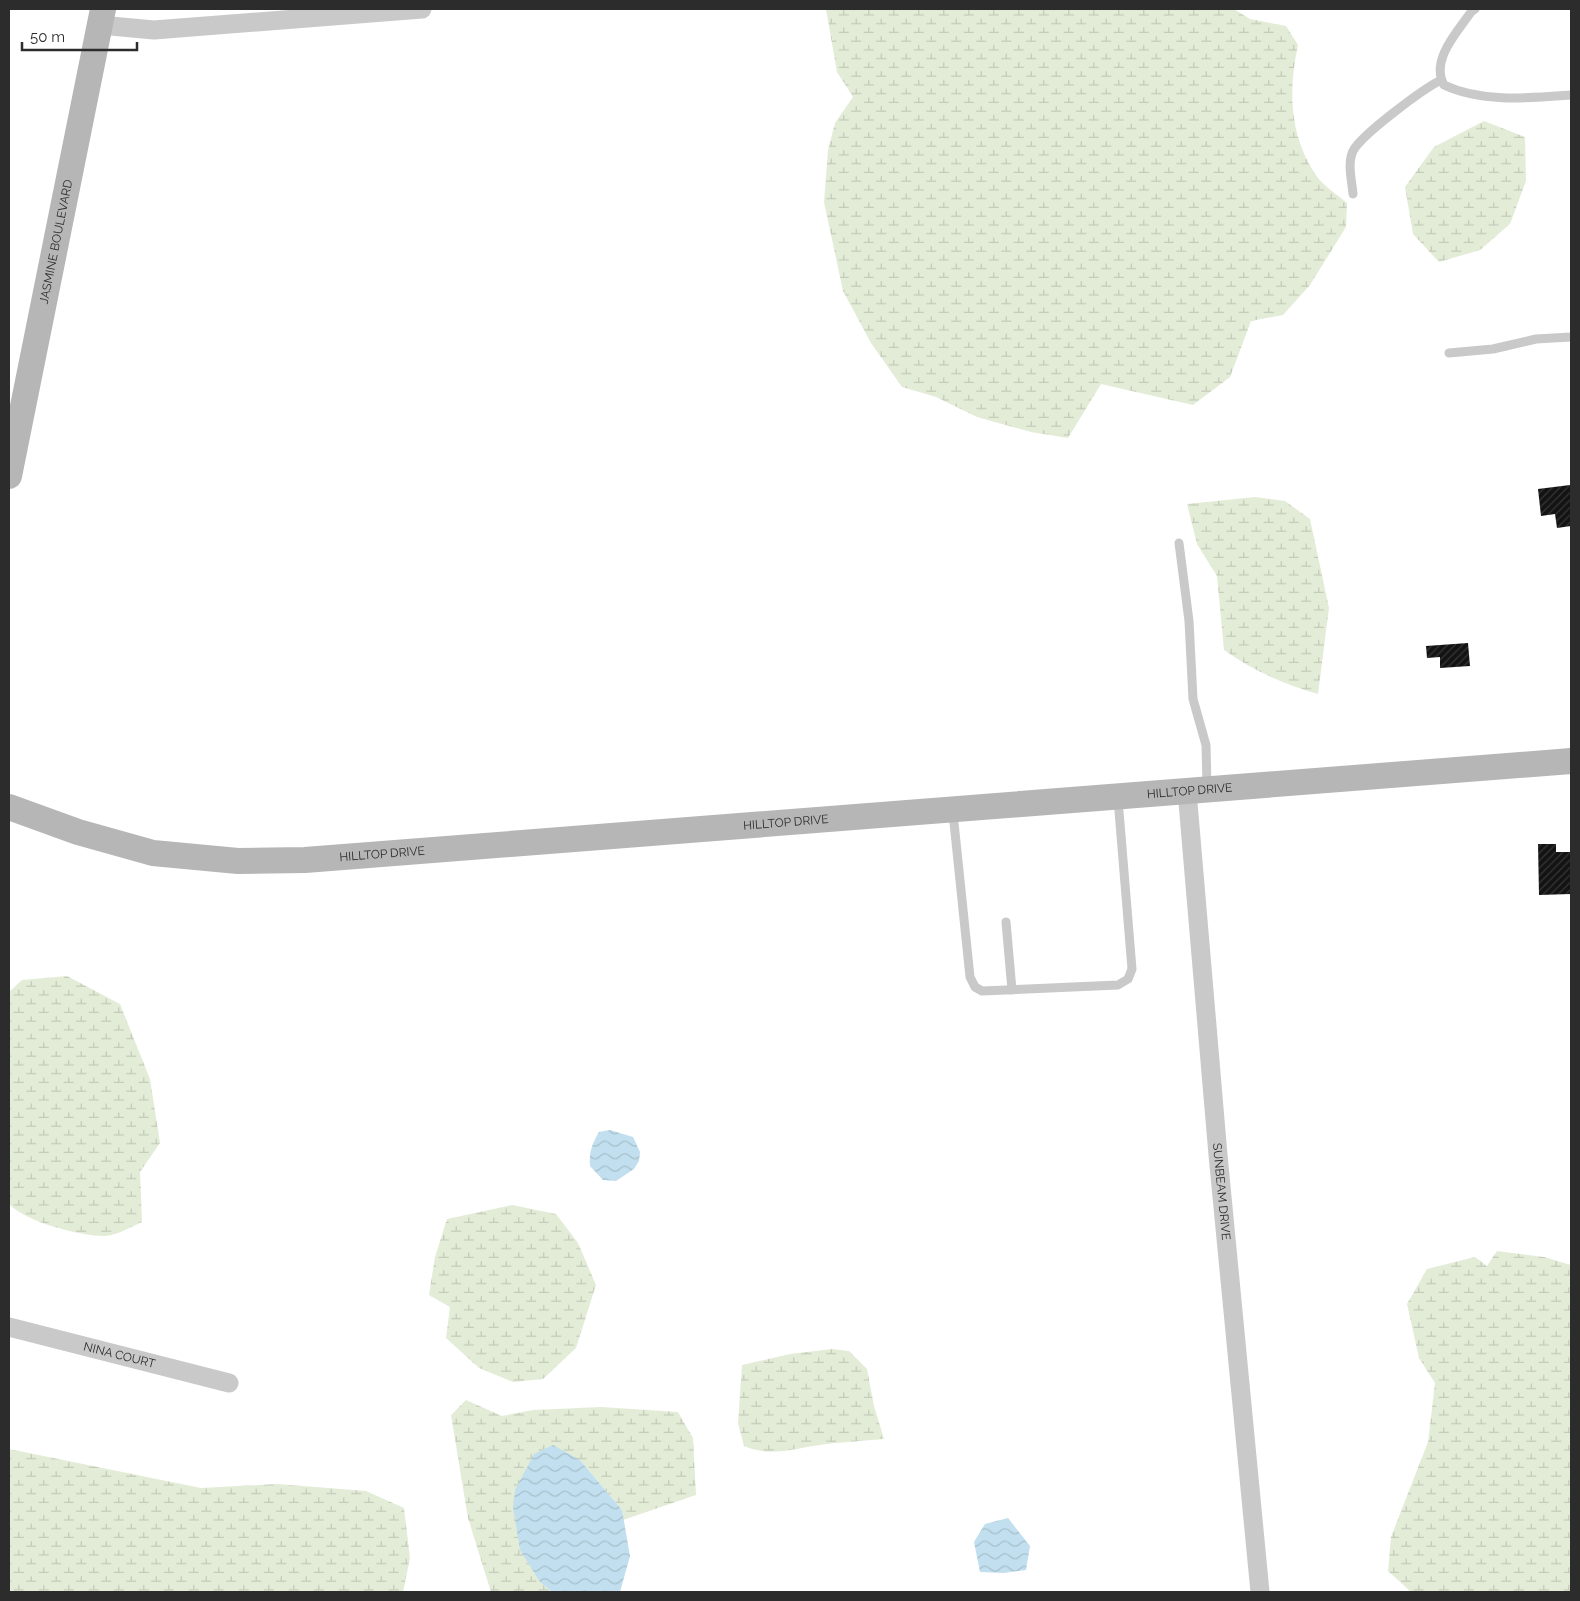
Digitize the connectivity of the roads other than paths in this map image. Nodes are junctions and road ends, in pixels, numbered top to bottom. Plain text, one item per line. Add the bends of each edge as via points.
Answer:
1 (422, 9) edge
2 (1475, 9) edge
3 (102, 17) edge
4 (1441, 80) junction
5 (1571, 95) edge
6 (1353, 194) dead end
7 (1571, 337) edge
8 (1449, 353) dead end
9 (9, 476) edge
10 (1179, 543) dead end
11 (1571, 761) edge
12 (1197, 790) junction
13 (1118, 796) junction
14 (9, 807) edge
15 (953, 809) junction
16 (1006, 922) dead end
17 (1012, 990) junction
18 (9, 1327) edge
19 (229, 1383) dead end
20 (1260, 1592) edge

1 - 3 street via 154,30
2 - 4 lane via 1446,48 1440,68
3 - 9 street, JASMINE BOULEVARD
4 - 5 lane via 1455,90 1512,100
4 - 6 lane via 1411,98 1354,151 1350,166
7 - 8 lane via 1536,339 1493,349
10 - 12 lane via 1189,621 1193,699 1206,744
11 - 12 street, HILLTOP DRIVE
12 - 13 street, HILLTOP DRIVE
12 - 20 street, SUNBEAM DRIVE via 1219,1165
13 - 15 street, HILLTOP DRIVE
13 - 17 lane via 1132,970 1128,979 1118,985
14 - 15 street, HILLTOP DRIVE via 78,832 154,853 238,861 304,860
15 - 17 lane via 970,977 975,987 982,991
16 - 17 lane
18 - 19 street, NINA COURT

